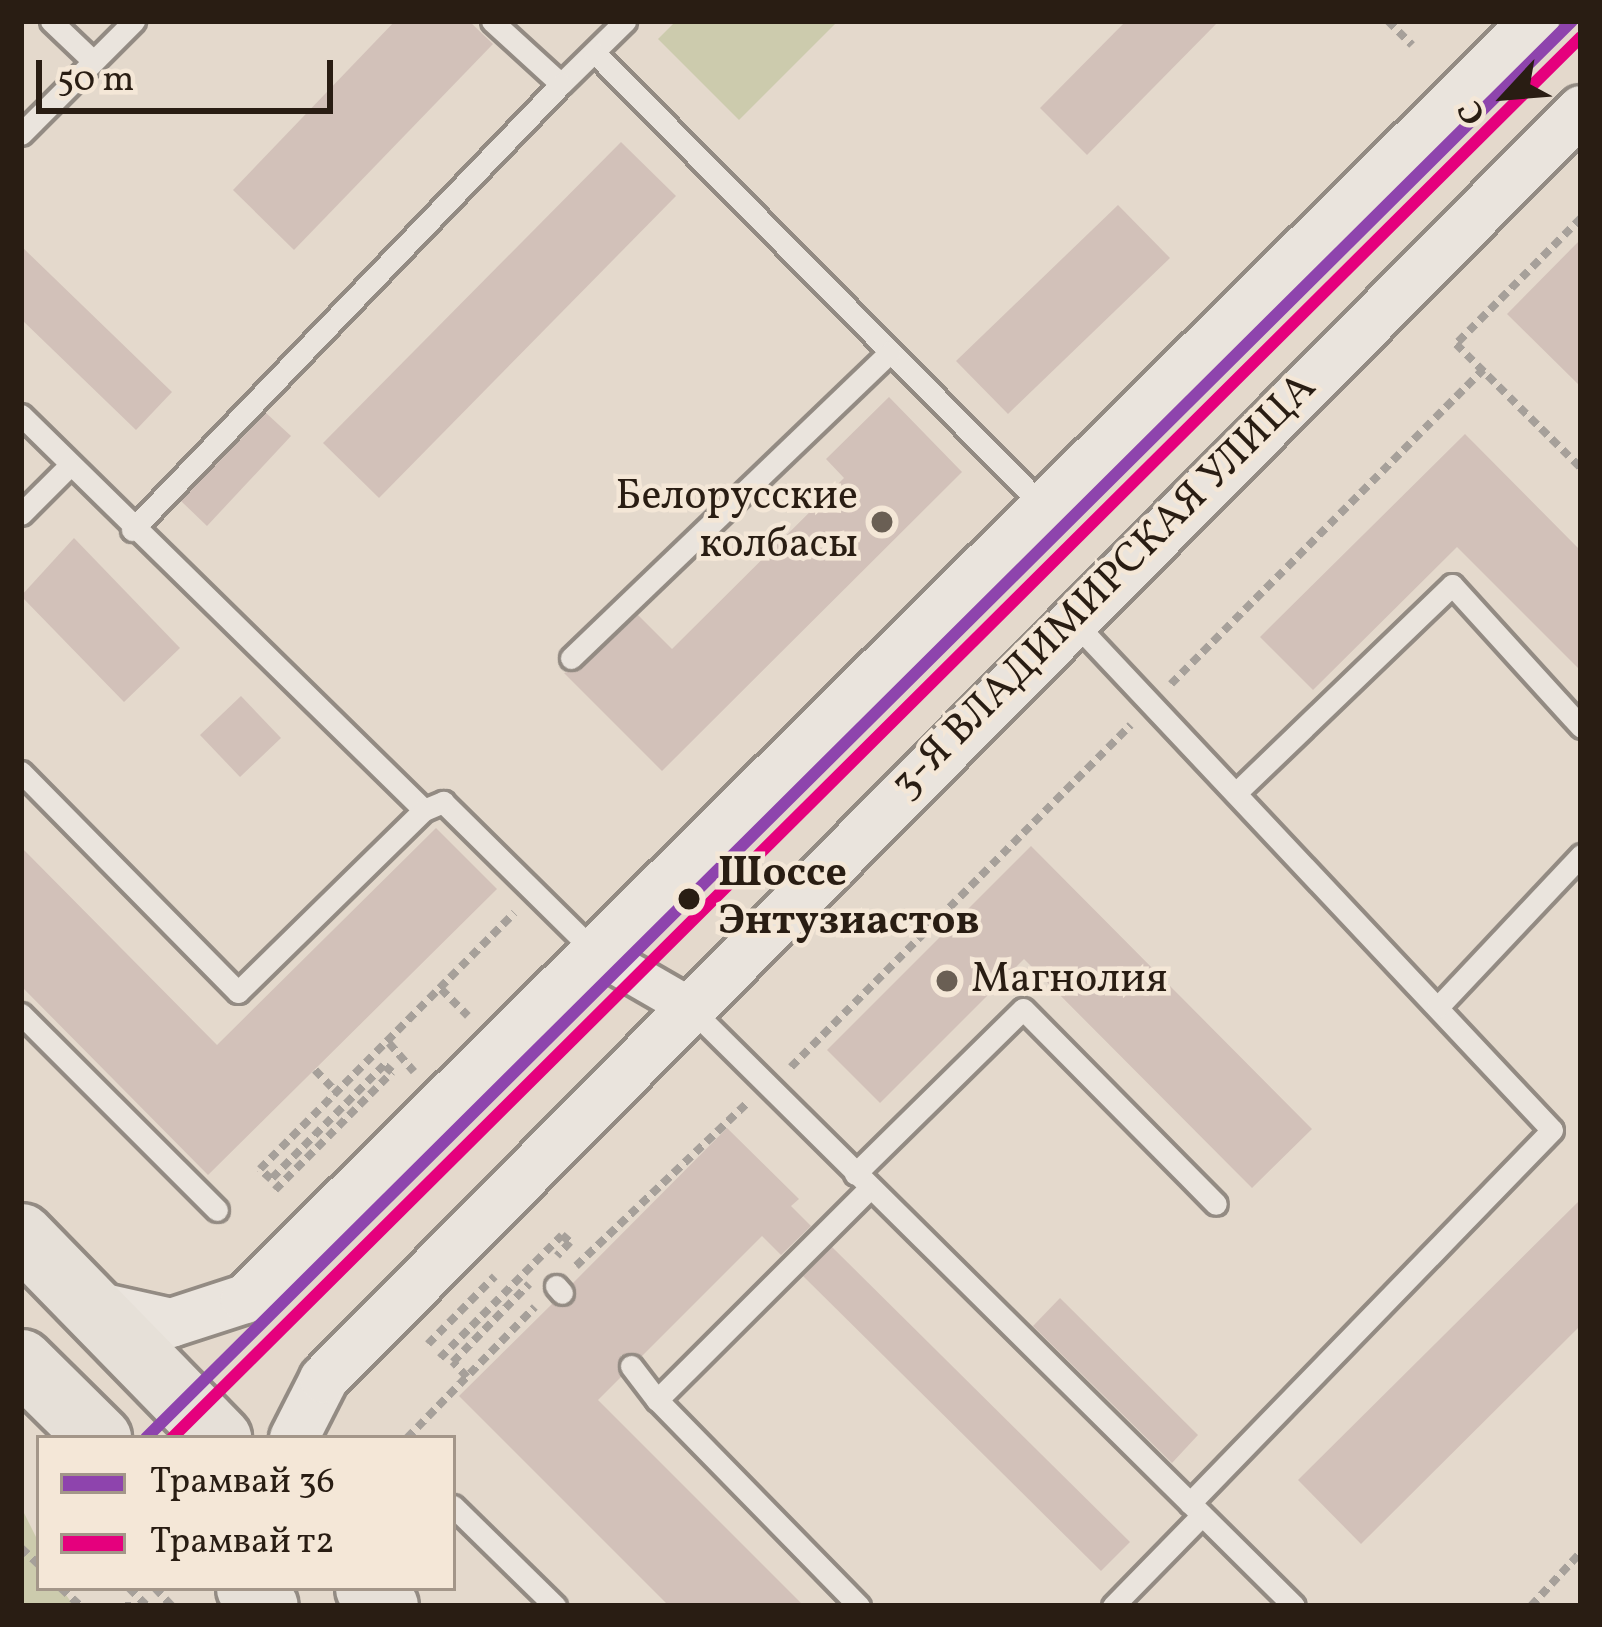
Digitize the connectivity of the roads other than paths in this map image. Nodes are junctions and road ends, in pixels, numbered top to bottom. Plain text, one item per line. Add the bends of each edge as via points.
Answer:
1 (51, 21) edge
2 (134, 21) edge
3 (492, 21) edge
4 (625, 21) edge
5 (1535, 21) edge
6 (594, 52) junction
7 (94, 61) junction
8 (561, 85) junction
9 (1581, 110) edge
10 (21, 134) edge
11 (890, 352) junction
12 (21, 415) edge
13 (68, 467) junction
14 (1045, 509) junction
15 (21, 514) edge
16 (132, 530) junction
17 (1072, 620) junction
18 (572, 658) dead end
19 (1581, 727) edge
20 (21, 772) edge
21 (1238, 791) junction
22 (424, 810) junction
23 (1581, 855) edge
24 (596, 953) junction
25 (686, 1005) junction
26 (1438, 1007) junction
27 (21, 1014) edge
28 (862, 1181) junction
29 (1216, 1204) dead end
30 (217, 1210) dead end
31 (21, 1235) edge
32 (90, 1305) junction
33 (21, 1361) edge
34 (632, 1366) dead end
35 (657, 1400) junction
36 (97, 1435) edge
37 (217, 1435) edge
38 (295, 1435) edge
39 (456, 1509) edge
40 (1196, 1509) junction
41 (555, 1606) edge
42 (859, 1606) edge
43 (1113, 1606) edge
44 (1294, 1606) edge

1 - 7 lane
2 - 7 lane
3 - 8 lane
4 - 6 lane
5 - 14 street
6 - 8 lane
6 - 11 lane via 760,205
7 - 10 lane
8 - 16 lane
9 - 17 street, 3-Я ВЛАДИМИРСКАЯ УЛИЦА
11 - 14 lane
11 - 18 lane
12 - 13 lane
13 - 15 lane
13 - 16 lane
14 - 24 street
16 - 22 lane
17 - 21 lane
17 - 25 street, 3-Я ВЛАДИМИРСКАЯ УЛИЦА
19 - 21 lane via 1452,585
20 - 22 lane via 238,992
21 - 26 lane
22 - 24 lane via 443,802
23 - 26 lane
24 - 25 street
24 - 32 street via 245,1299 171,1322
25 - 28 lane
25 - 38 street, 3-Я ВЛАДИМИРСКАЯ УЛИЦА via 324,1378
26 - 40 lane via 1552,1130
27 - 30 lane
28 - 29 lane via 1023,1009
28 - 35 lane
28 - 40 lane
31 - 32 main road
32 - 37 main road
33 - 36 main road
34 - 35 lane
35 - 42 lane
39 - 41 lane
40 - 43 lane
40 - 44 lane

